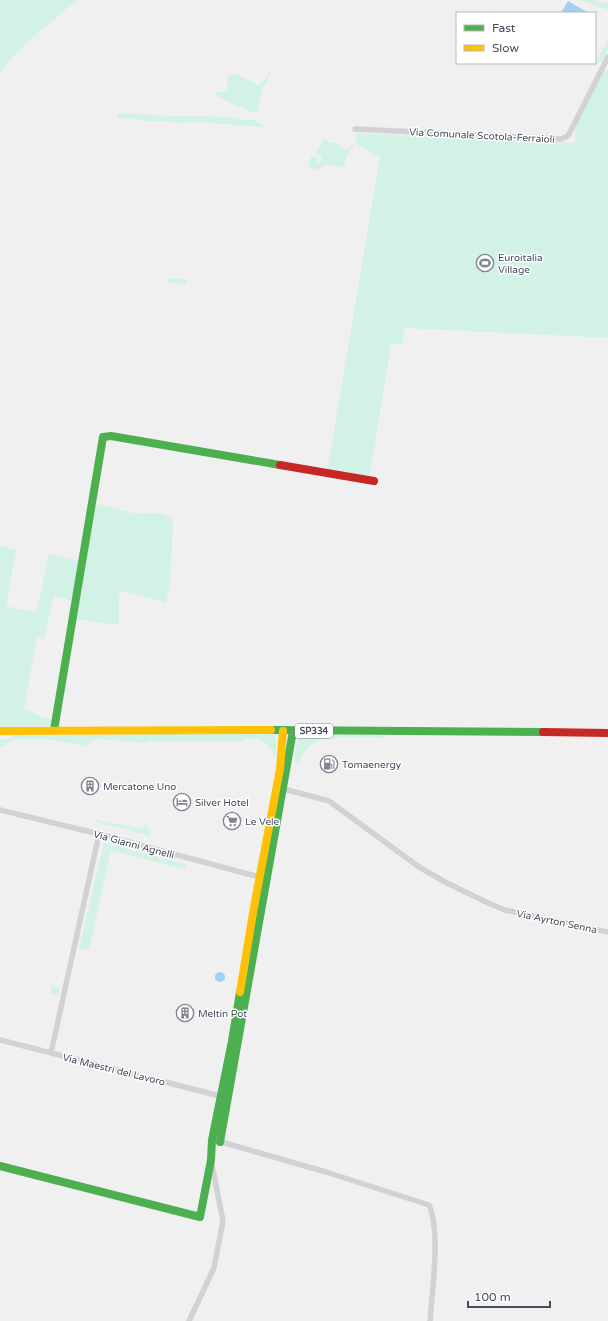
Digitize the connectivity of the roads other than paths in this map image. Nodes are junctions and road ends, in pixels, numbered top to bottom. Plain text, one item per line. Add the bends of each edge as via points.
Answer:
1 (608, 57) edge
2 (355, 129) dead end
3 (374, 482) dead end
4 (54, 730) junction
5 (283, 730) junction
6 (0, 731) edge
7 (21, 731) junction
8 (293, 731) junction
9 (608, 733) edge
10 (0, 736) edge
11 (280, 788) junction
12 (0, 810) edge
13 (100, 834) junction
14 (264, 878) junction
15 (608, 932) edge
16 (0, 1040) edge
17 (51, 1053) junction
18 (224, 1097) junction
19 (216, 1141) junction
20 (211, 1160) junction
21 (0, 1166) edge
22 (189, 1321) edge
23 (430, 1321) edge

1 - 2 street, Via Comunale Scotola-Ferraioli via 568,136 561,139
3 - 4 street via 111,436 103,437
4 - 5 street, SP334
4 - 7 street, SP334
5 - 8 street, SP334
5 - 11 street
6 - 7 street, SP334
7 - 10 street, SP334
8 - 9 street, SP334
8 - 11 street
11 - 14 street
11 - 15 street, Via Ayrton Senna via 329,801 419,867 505,910
12 - 13 street, Via Gianni Agnelli
13 - 14 street, Via Gianni Agnelli
13 - 17 street
14 - 18 street via 232,1041
16 - 17 street, Via Maestri del Lavoro
17 - 18 street, Via Maestri del Lavoro
18 - 19 street
19 - 20 street
19 - 23 street via 326,1172 428,1205 433,1214 434,1228
20 - 21 street via 200,1217
20 - 22 street via 223,1221 214,1268

